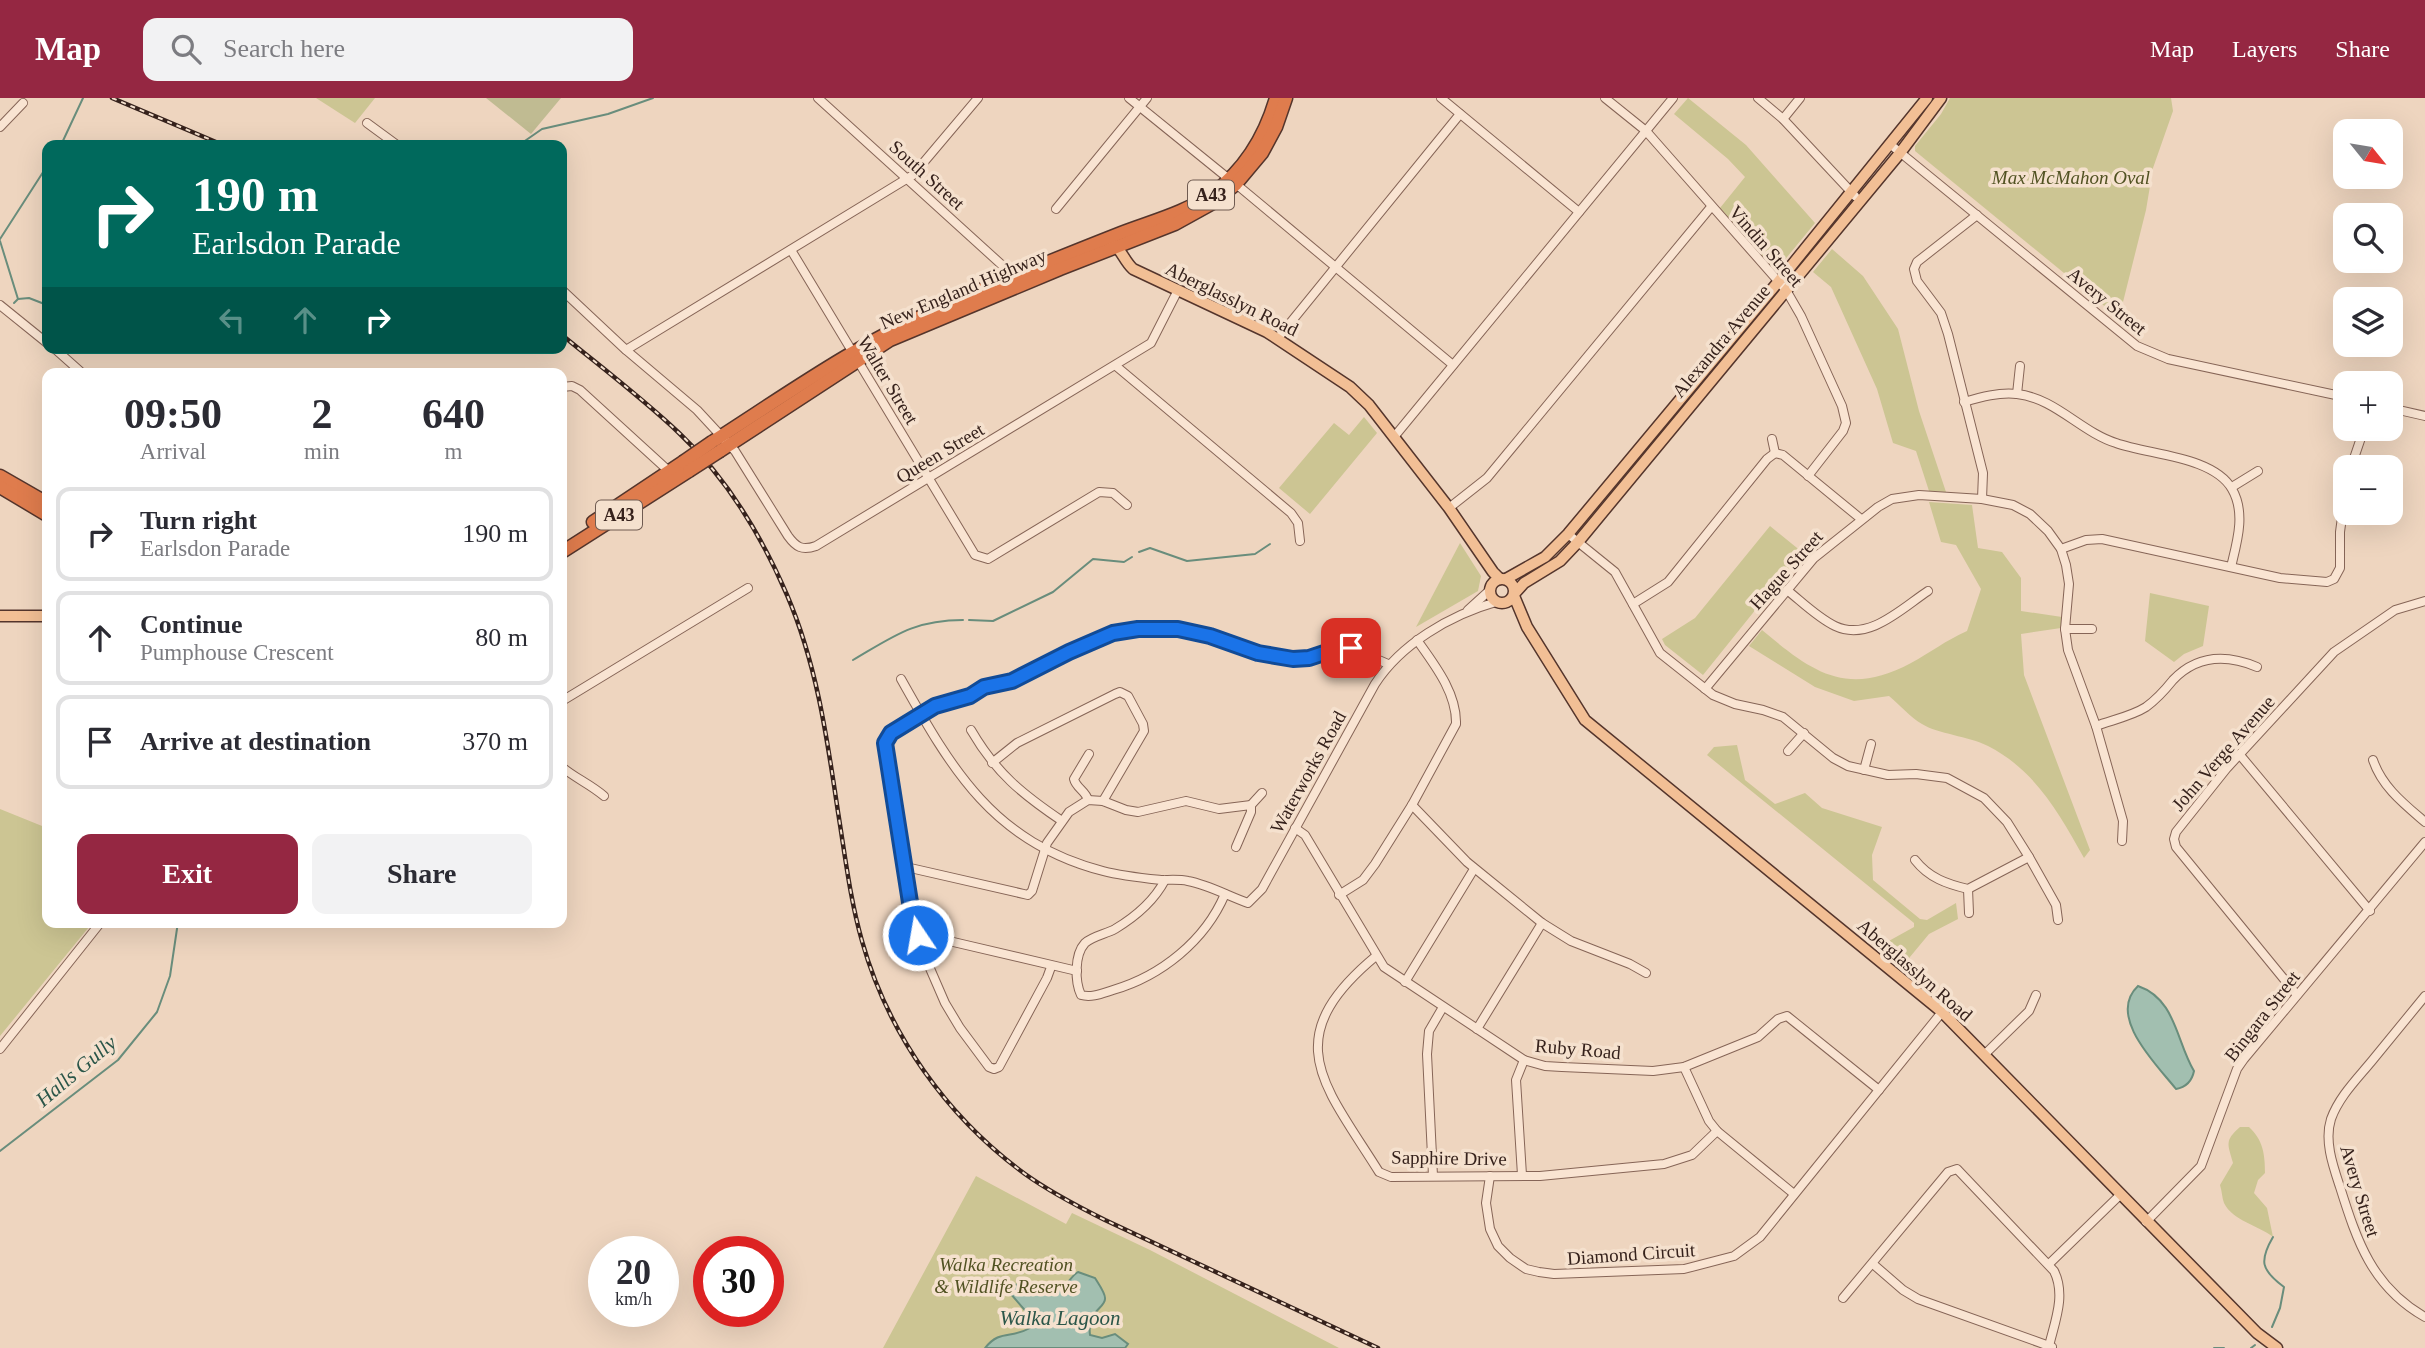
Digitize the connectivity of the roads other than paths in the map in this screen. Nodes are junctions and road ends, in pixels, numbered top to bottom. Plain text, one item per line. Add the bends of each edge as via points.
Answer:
1 (818, 98) edge
2 (978, 98) edge
3 (1129, 98) edge
4 (1147, 98) edge
5 (1276, 98) edge
6 (1286, 98) edge
7 (1441, 98) edge
8 (1605, 98) edge
9 (1673, 98) edge
10 (1758, 98) edge
11 (1800, 98) edge
12 (1927, 98) edge
13 (1941, 98) edge
14 (23, 103) dead end
15 (1140, 107) junction
16 (1460, 114) junction
17 (1783, 119) junction
18 (367, 122) dead end
19 (0, 127) edge
20 (1646, 131) junction
21 (390, 140) edge
22 (1891, 145) junction
23 (1900, 153) junction
24 (906, 179) junction
25 (1233, 181) junction
26 (1855, 196) junction
27 (1711, 207) junction
28 (1056, 209) dead end
29 (1579, 212) junction
30 (1977, 215) junction
31 (1102, 242) junction
32 (1118, 247) junction
33 (790, 250) junction
34 (1335, 267) junction
35 (1014, 276) junction
36 (1782, 286) junction
37 (1178, 290) junction
38 (567, 295) edge
39 (0, 305) edge
40 (42, 338) edge
41 (1278, 338) junction
42 (626, 350) junction
43 (61, 354) edge
44 (855, 356) junction
45 (1453, 365) junction
46 (1116, 366) junction
47 (2020, 366) dead end
48 (76, 368) edge
49 (567, 386) edge
50 (2017, 394) junction
51 (2333, 394) edge
52 (1964, 402) junction
53 (2403, 411) edge
54 (2425, 416) edge
55 (1394, 437) junction
56 (1772, 439) dead end
57 (721, 444) junction
58 (1775, 453) junction
59 (2258, 471) dead end
60 (0, 474) edge
61 (672, 475) junction
62 (1808, 476) junction
63 (928, 478) junction
64 (0, 487) edge
65 (2232, 487) junction
66 (42, 491) edge
67 (1982, 499) junction
68 (42, 500) edge
69 (1127, 505) dead end
70 (1449, 508) junction
71 (42, 512) edge
72 (1861, 519) junction
73 (2341, 525) edge
74 (1568, 534) junction
75 (567, 540) edge
76 (1300, 541) dead end
77 (1578, 542) junction
78 (567, 548) edge
79 (2061, 549) junction
80 (1480, 554) junction
81 (2231, 566) junction
82 (1503, 579) junction
83 (748, 588) dead end
84 (1490, 588) junction
85 (1787, 590) junction
86 (1928, 591) dead end
87 (1514, 594) junction
88 (2425, 601) edge
89 (1498, 603) junction
90 (1633, 604) junction
91 (42, 610) edge
92 (1466, 612) junction
93 (29, 615) junction
94 (0, 616) edge
95 (42, 616) edge
96 (1527, 627) junction
97 (2065, 629) junction
98 (2092, 629) dead end
99 (1417, 640) junction
100 (1388, 664) junction
101 (2257, 667) dead end
102 (901, 679) dead end
103 (1705, 689) junction
104 (567, 698) edge
105 (921, 715) junction
106 (2096, 726) junction
107 (971, 730) dead end
108 (1804, 733) junction
109 (1871, 744) dead end
110 (1788, 751) dead end
111 (1089, 754) dead end
112 (2240, 755) junction
113 (2373, 760) dead end
114 (992, 763) junction
115 (1864, 770) junction
116 (567, 771) edge
117 (1262, 793) dead end
118 (604, 796) dead end
119 (1088, 800) junction
120 (1103, 801) junction
121 (1251, 805) junction
122 (1412, 805) junction
123 (1062, 821) junction
124 (2425, 822) edge
125 (1295, 828) junction
126 (2122, 841) dead end
127 (2425, 842) edge
128 (1236, 847) dead end
129 (1046, 850) junction
130 (2029, 857) junction
131 (1915, 860) dead end
132 (906, 866) junction
133 (1474, 869) junction
134 (1165, 880) junction
135 (1968, 889) junction
136 (1225, 894) junction
137 (1339, 895) junction
138 (2370, 911) junction
139 (1969, 913) dead end
140 (2058, 920) dead end
141 (1542, 923) junction
142 (96, 928) edge
143 (918, 935) junction
144 (1376, 956) junction
145 (1051, 967) junction
146 (1077, 971) junction
147 (1646, 973) dead end
148 (1405, 982) junction
149 (2036, 995) dead end
150 (2297, 995) junction
151 (2425, 996) edge
152 (1443, 1007) junction
153 (1942, 1012) junction
154 (1477, 1030) junction
155 (0, 1049) edge
156 (1984, 1055) junction
157 (1524, 1060) junction
158 (1684, 1067) junction
159 (1879, 1090) junction
160 (1717, 1131) junction
161 (1522, 1175) junction
162 (1433, 1176) junction
163 (1490, 1176) junction
164 (1794, 1195) junction
165 (2120, 1195) junction
166 (2146, 1222) junction
167 (1873, 1264) junction
168 (2049, 1264) junction
169 (1843, 1298) dead end
170 (2425, 1317) edge
171 (2052, 1347) edge
172 (2277, 1348) edge

1 - 24 street, South Street
2 - 24 street
3 - 15 street
4 - 15 street
5 - 25 highway, New England Highway / A43 via 1266,127
6 - 25 highway, New England Highway / A43 via 1262,153
7 - 16 street
8 - 20 street, Vindin Street
9 - 20 street
10 - 17 street
11 - 17 street
12 - 22 main road, Alexandra Avenue
13 - 23 main road, Alexandra Avenue
14 - 19 street
15 - 25 street
15 - 28 street
16 - 29 street
16 - 34 street
17 - 26 street
18 - 21 street
20 - 27 street, Vindin Street
20 - 29 street
22 - 23 street, Avery Street
22 - 26 main road, Alexandra Avenue
23 - 26 main road, Alexandra Avenue
23 - 30 street, Avery Street
24 - 33 street
24 - 35 street, South Street
25 - 31 highway, New England Highway / A43 via 1187,208
25 - 32 highway, New England Highway / A43 via 1213,203
25 - 34 street
26 - 36 main road, Alexandra Avenue
27 - 36 street, Vindin Street
27 - 70 street via 1487,478
29 - 45 street
30 - 51 street, Avery Street via 2147,351
30 - 52 street via 1914,269 1917,282 1941,313
31 - 32 main road
31 - 35 highway, New England Highway / A43
32 - 37 main road, Aberglasslyn Road via 1133,269
32 - 44 highway, New England Highway / A43
33 - 42 street
33 - 44 street, Walter Street
34 - 41 street
34 - 45 street
35 - 44 highway, New England Highway / A43 via 883,333
36 - 62 street, Vindin Street via 1801,316 1846,416 1843,431
36 - 74 main road, Alexandra Avenue
36 - 77 main road, Alexandra Avenue
37 - 41 main road, Aberglasslyn Road
37 - 46 street, Queen Street via 1151,343
38 - 42 street
39 - 40 street
41 - 55 main road, Aberglasslyn Road via 1350,387
42 - 57 street via 697,410
43 - 48 street
44 - 57 highway, New England Highway / A43
44 - 63 street, Walter Street
45 - 55 street
46 - 63 street, Queen Street
46 - 76 street via 1291,513 1298,523
47 - 50 street
49 - 61 street via 580,390
50 - 52 street
50 - 65 street via 2053,407 2107,440 2213,470
52 - 67 street via 1983,473
53 - 54 street
55 - 70 main road, Aberglasslyn Road
56 - 58 street
57 - 61 highway, New England Highway / A43, bridge
57 - 63 street, Queen Street via 737,454 788,536 805,550
58 - 62 street
58 - 90 street via 1668,582
59 - 65 street
60 - 66 highway
60 - 68 highway
61 - 75 highway, New England Highway / A43
61 - 78 highway, New England Highway / A43
62 - 72 street
63 - 69 street, Walter Street via 971,550 983,559 1099,492 1113,493
64 - 71 highway
65 - 81 street via 2240,516
67 - 72 street, Hague Street via 1907,496 1892,499
67 - 79 street, Hague Street via 2013,505 2030,514
70 - 80 main road, Aberglasslyn Road
72 - 85 street, Hague Street via 1822,550
73 - 81 street via 2340,568 2327,582
74 - 77 street
74 - 82 main road, Alexandra Avenue via 1545,557
77 - 87 main road, Alexandra Avenue
77 - 90 street via 1615,572
79 - 81 street via 2102,539
79 - 97 street, Hague Street via 2068,578
80 - 82 main road, Aberglasslyn Road
80 - 84 main road, Aberglasslyn Road
82 - 84 main road
82 - 87 main road via 1513,586
83 - 104 street
84 - 89 main road
84 - 92 street, Waterworks Road
85 - 86 street via 1835,626 1856,630 1875,626
85 - 103 street, Hague Street
87 - 89 main road via 1509,601
87 - 96 main road, Aberglasslyn Road
88 - 112 street, John Verge Avenue via 2395,610 2334,652
89 - 92 street, Waterworks Road
89 - 96 main road, Aberglasslyn Road
90 - 103 street via 1656,648
91 - 93 main road
92 - 99 street, Waterworks Road
93 - 94 main road
93 - 95 main road
96 - 153 main road, Aberglasslyn Road via 1585,720
97 - 98 street
97 - 106 street, Hague Street via 2070,659
99 - 100 street, Waterworks Road
99 - 122 street via 1457,710 1456,724
100 - 105 street via 1351,648 1309,658 1284,658 1195,632 1138,629 1113,633 1012,681 984,687
100 - 125 street, Waterworks Road
101 - 106 street via 2221,657 2200,661 2186,668 2144,708
102 - 105 street
103 - 108 street via 1722,700 1783,717
105 - 129 street via 969,788 1001,819
105 - 132 street via 891,733 885,743
106 - 126 street, Hague Street via 2123,821
107 - 114 street
108 - 110 street
108 - 115 street via 1833,758
109 - 115 street
111 - 119 street via 1074,779
112 - 138 street
112 - 150 street, John Verge Avenue via 2178,829 2175,843
113 - 124 street via 2390,790
114 - 120 street via 1017,743 1124,693 1144,731
114 - 123 street via 1014,787
115 - 130 street via 1932,775 1960,783 1993,805
116 - 118 street
117 - 121 street
119 - 120 street
119 - 123 street
120 - 121 street via 1138,812 1186,801 1219,808
121 - 128 street
122 - 133 street
122 - 137 street via 1363,880
123 - 129 street
125 - 136 street, Waterworks Road via 1262,889 1248,903
125 - 137 street, Ruby Road via 1305,835
127 - 138 street, Bingara Street
129 - 132 street via 1028,895
129 - 134 street via 1104,871
130 - 135 street
130 - 140 street via 2056,905
131 - 135 street via 1936,879
132 - 143 street
133 - 141 street
133 - 148 street
134 - 136 street via 1185,880
134 - 146 street via 1131,918 1087,941
135 - 139 street
136 - 146 street via 1191,944 1160,969 1119,989 1087,997 1079,991
137 - 144 street, Ruby Road
138 - 150 street, Bingara Street
141 - 147 street via 1571,941
141 - 154 street
142 - 155 street
143 - 145 street
143 - 145 street via 945,1003 981,1058 994,1069
144 - 148 street, Ruby Road
144 - 162 street, Sapphire Drive via 1332,1002 1316,1043 1319,1066 1326,1087 1379,1172 1391,1177
145 - 146 street
148 - 152 street, Ruby Road
149 - 156 street via 2029,1012
150 - 166 street, Bingara Street via 2237,1069 2201,1166
151 - 170 street, Avery Street via 2342,1097 2331,1120 2329,1141 2362,1250 2393,1293
152 - 154 street, Ruby Road
152 - 162 street via 1429,1031 1427,1055
153 - 156 main road, Aberglasslyn Road
153 - 159 street, Diamond Circuit
154 - 157 street, Ruby Road
156 - 165 main road, Aberglasslyn Road
157 - 158 street, Ruby Road via 1545,1066 1653,1071
157 - 161 street via 1516,1080
158 - 159 street, Ruby Road via 1758,1037 1787,1016
158 - 160 street
159 - 164 street, Diamond Circuit
160 - 161 street, Sapphire Drive via 1692,1155 1664,1164
160 - 164 street
161 - 163 street, Sapphire Drive
162 - 163 street, Sapphire Drive
163 - 164 street, Diamond Circuit via 1486,1203 1498,1246 1526,1269 1554,1274 1684,1269 1734,1256 1760,1237
165 - 166 main road, Aberglasslyn Road
165 - 168 street
166 - 172 main road, Aberglasslyn Road via 2257,1334
167 - 168 street via 1956,1169
167 - 169 street
167 - 171 street via 1918,1299
168 - 171 street via 2060,1294

